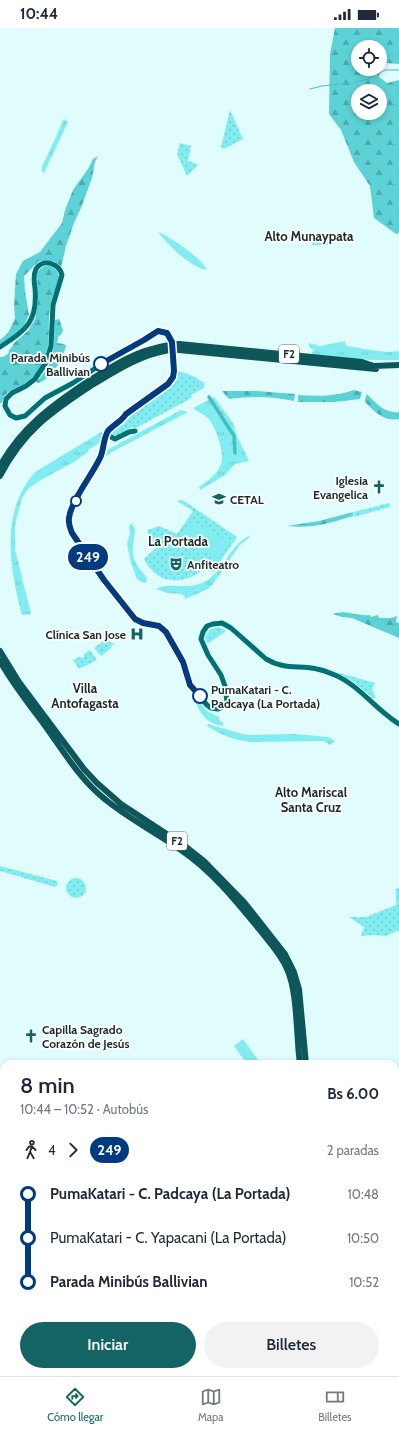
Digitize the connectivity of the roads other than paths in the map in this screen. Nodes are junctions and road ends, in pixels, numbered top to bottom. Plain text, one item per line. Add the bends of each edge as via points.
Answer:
1 (0, 347) edge
2 (169, 348) junction
3 (399, 367) edge
4 (108, 431) junction
5 (135, 431) dead end
6 (0, 466) edge
7 (0, 476) edge
8 (0, 651) edge
9 (0, 661) edge
10 (399, 724) edge
11 (302, 1056) junction
12 (300, 1060) edge
13 (304, 1060) edge

1 - 4 main road via 28,326 35,306 35,272 39,265 46,263 55,265 62,275 53,305 49,355 35,379 6,399 6,410 13,417 25,416 45,398 154,333 167,333 172,342 174,371 171,381 126,414
2 - 3 highway, F2, bridge
2 - 6 highway, F2 via 154,348 131,355 52,405 27,429
2 - 7 highway, F2 via 134,361 54,410 19,446
4 - 5 main road via 109,436 115,439
4 - 10 main road via 99,460 71,510 69,528 104,580 135,619 159,626 166,632 183,662 190,685 207,705 215,709 222,708 227,702 224,681 201,639 205,629 213,624 222,623 274,663 317,669 348,682
8 - 11 highway, F2 via 19,682 97,784 121,804 204,861 244,902 278,944 298,982
9 - 11 highway, F2 via 92,787 105,800 202,866 274,947 287,968 292,983
11 - 12 highway, F2
11 - 13 highway, F2

